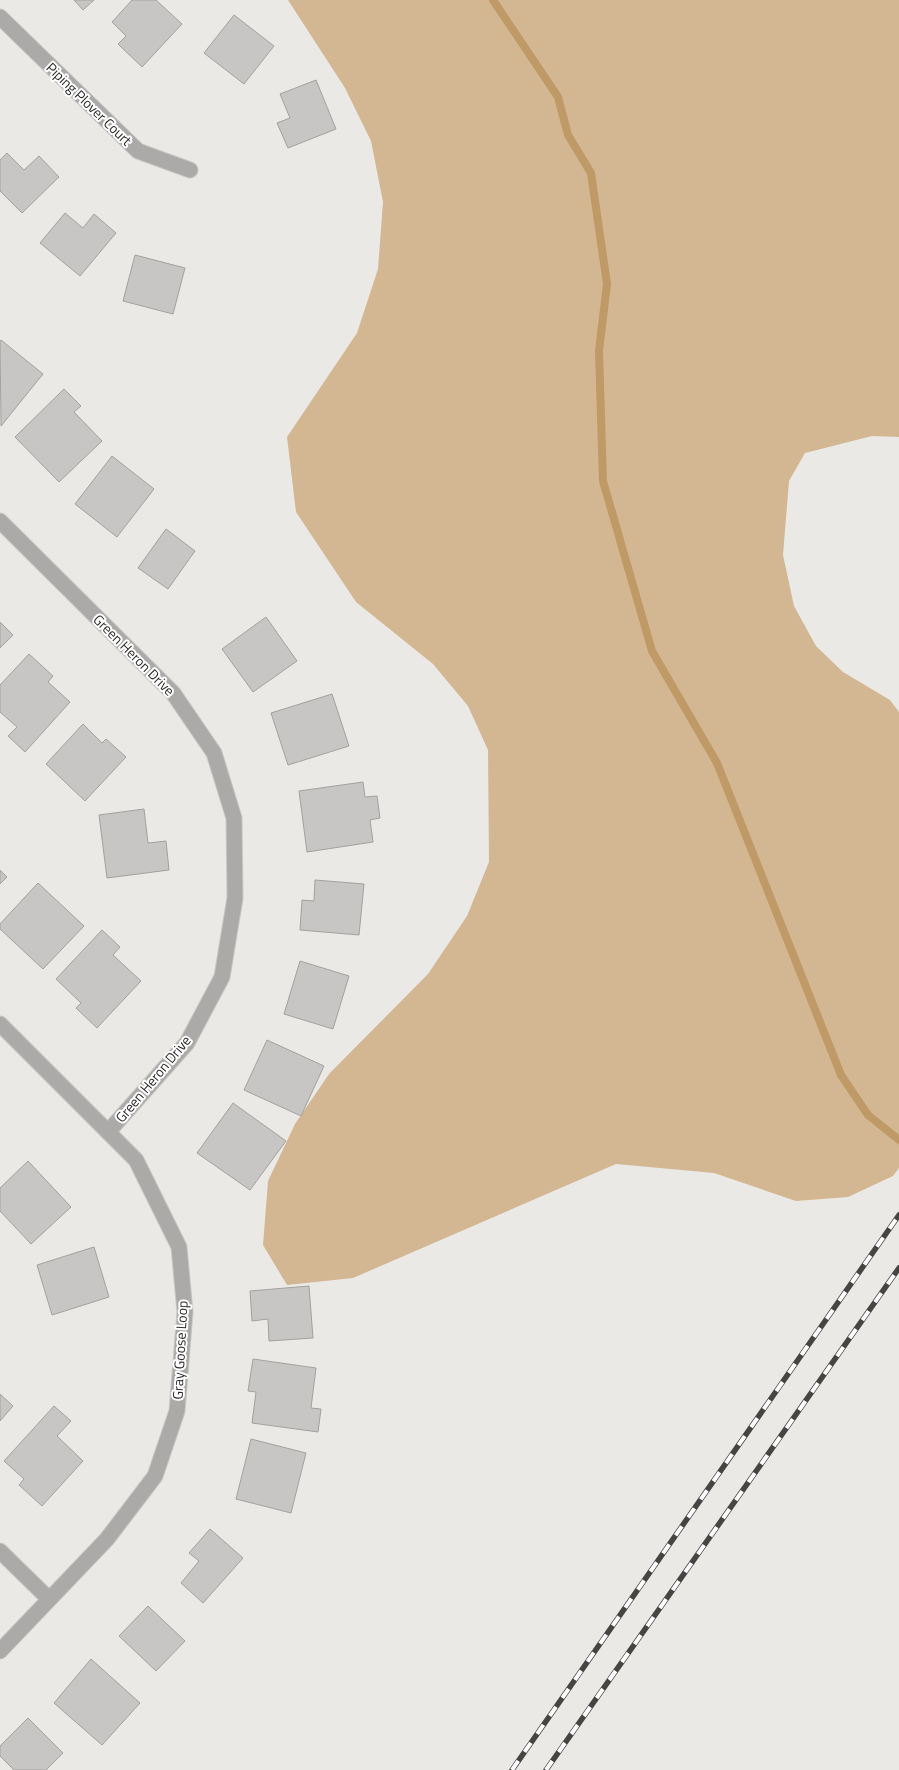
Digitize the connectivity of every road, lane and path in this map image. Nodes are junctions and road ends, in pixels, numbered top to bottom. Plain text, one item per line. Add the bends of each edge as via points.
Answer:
1 (0, 17) edge
2 (190, 170) dead end
3 (0, 521) edge
4 (0, 1024) edge
5 (108, 1132) junction
6 (0, 1551) edge
7 (49, 1599) junction
8 (0, 1651) edge

1 - 2 street, Piping Plover Court via 138,152
3 - 5 street, Green Heron Drive via 174,693 214,753 234,818 236,898 222,977 187,1043
4 - 5 street, Gray Goose Loop
5 - 7 street, Gray Goose Loop via 136,1160 179,1248 185,1312 177,1411 155,1476 107,1539
6 - 7 street
7 - 8 street, Gray Goose Loop

